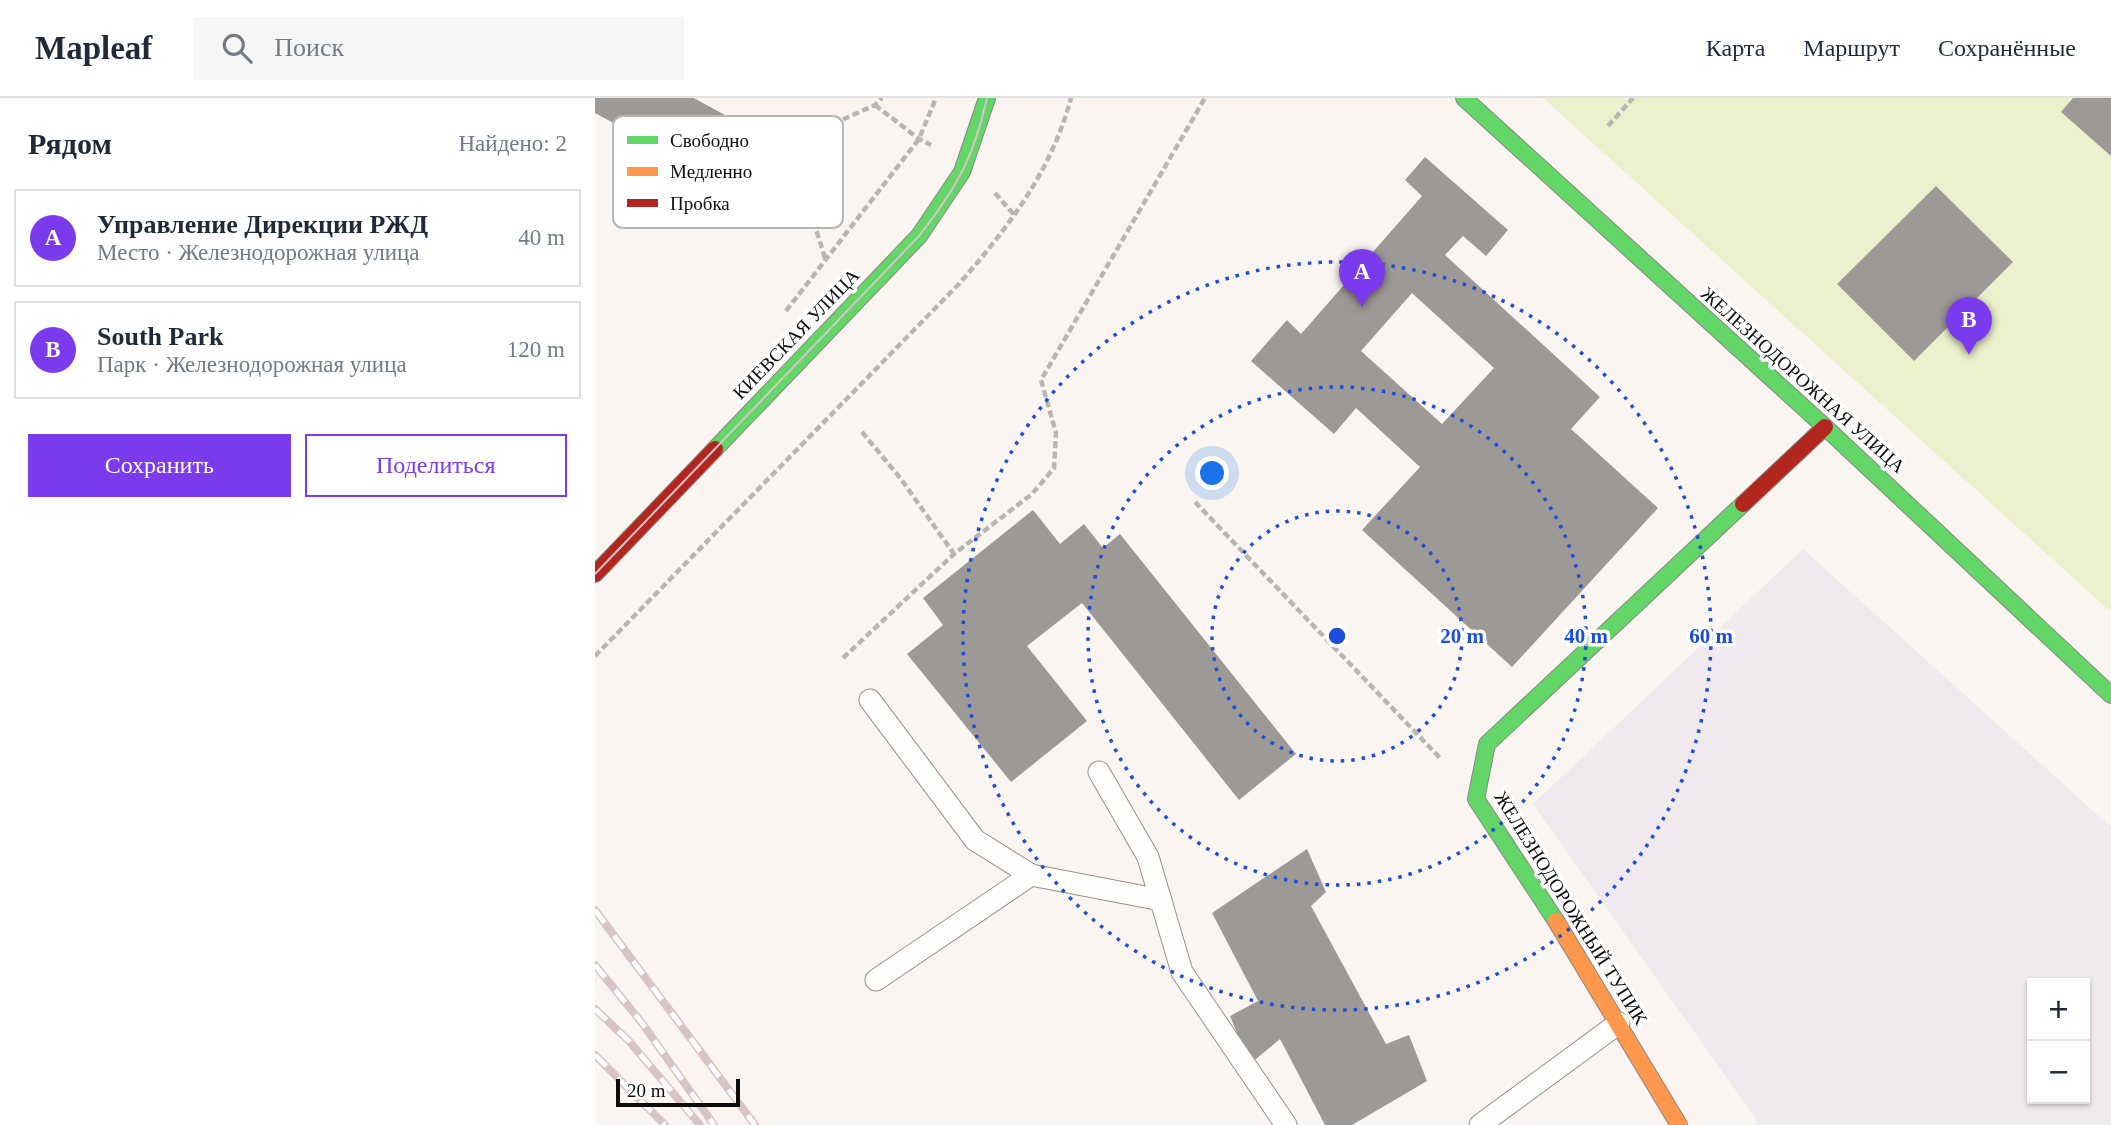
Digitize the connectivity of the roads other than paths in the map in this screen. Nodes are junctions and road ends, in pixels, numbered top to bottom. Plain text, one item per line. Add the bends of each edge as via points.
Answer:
1 (988, 98) edge
2 (1464, 98) edge
3 (1825, 427) junction
4 (595, 574) edge
5 (2111, 695) edge
6 (870, 700) dead end
7 (1099, 772) dead end
8 (1031, 875) junction
9 (1161, 900) junction
10 (876, 981) dead end
11 (1619, 1023) junction
12 (1286, 1125) edge
13 (1480, 1125) edge
14 (1679, 1125) edge

1 - 4 street, КИЕВСКАЯ УЛИЦА via 969,162 919,236
2 - 3 street, ЖЕЛЕЗНОДОРОЖНАЯ УЛИЦА
3 - 5 street, ЖЕЛЕЗНОДОРОЖНАЯ УЛИЦА
3 - 11 street, ЖЕЛЕЗНОДОРОЖНЫЙ ТУПИК via 1487,744 1476,799
6 - 8 lane via 975,840
7 - 9 lane via 1148,857
8 - 9 lane
8 - 10 lane
9 - 12 lane via 1182,972
11 - 13 lane
11 - 14 street, ЖЕЛЕЗНОДОРОЖНЫЙ ТУПИК

